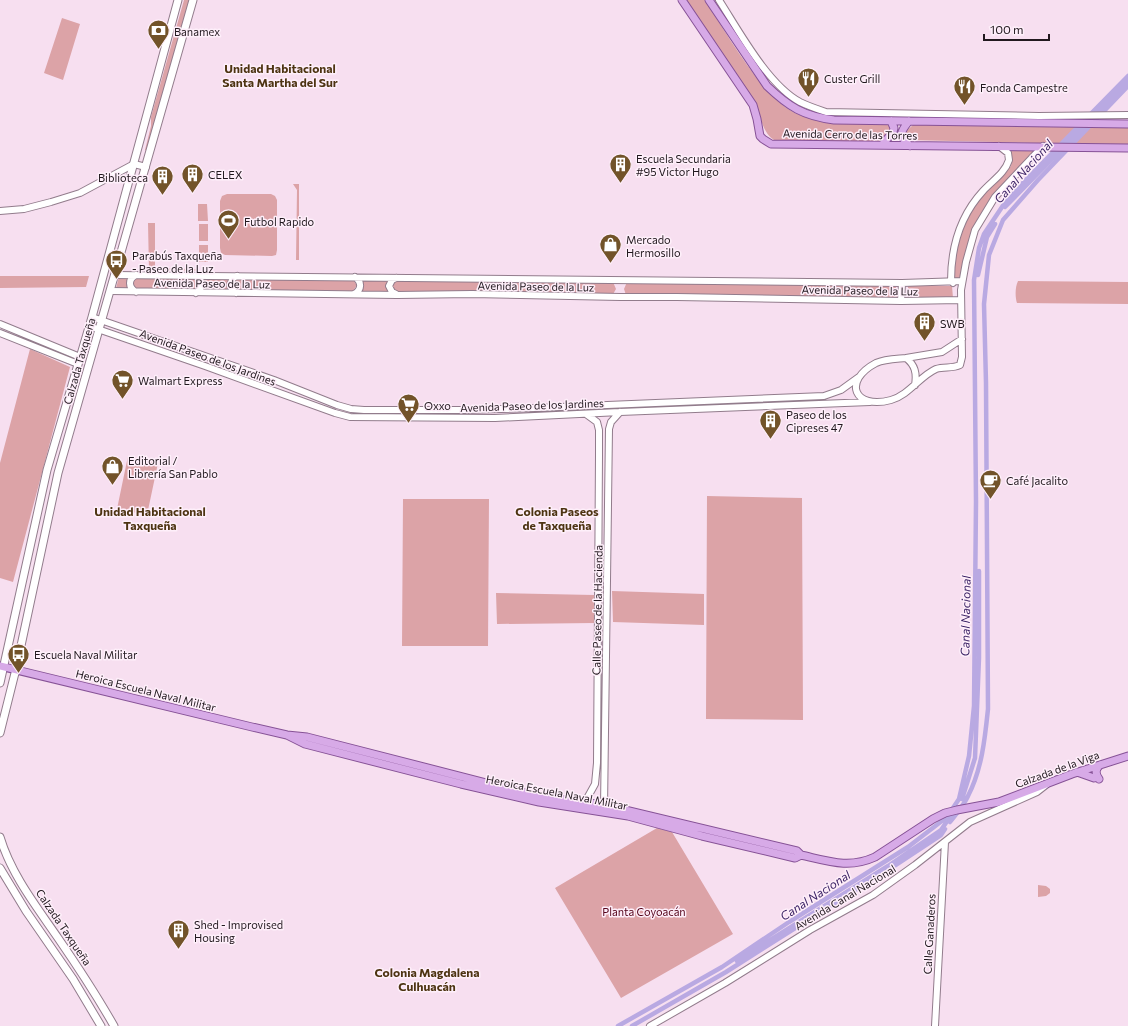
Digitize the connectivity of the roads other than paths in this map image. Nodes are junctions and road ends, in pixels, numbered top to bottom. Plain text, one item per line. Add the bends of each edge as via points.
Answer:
1 (178, 0) edge
2 (193, 0) edge
3 (682, 0) edge
4 (709, 0) edge
5 (719, 0) edge
6 (1128, 115) edge
7 (891, 121) junction
8 (909, 121) junction
9 (1128, 124) edge
10 (882, 145) junction
11 (910, 146) junction
12 (999, 146) junction
13 (1043, 146) junction
14 (1128, 148) edge
15 (134, 164) junction
16 (146, 167) junction
17 (0, 211) edge
18 (115, 275) junction
19 (136, 275) junction
20 (196, 276) junction
21 (237, 276) junction
22 (354, 277) junction
23 (397, 278) junction
24 (951, 281) junction
25 (902, 282) junction
26 (962, 282) junction
27 (961, 290) junction
28 (111, 292) junction
29 (136, 292) junction
30 (196, 293) junction
31 (236, 293) junction
32 (354, 294) junction
33 (397, 295) junction
34 (961, 300) junction
35 (901, 301) junction
36 (92, 317) junction
37 (102, 321) junction
38 (0, 324) edge
39 (89, 326) junction
40 (100, 329) junction
41 (129, 330) junction
42 (0, 332) edge
43 (126, 338) junction
44 (962, 339) junction
45 (208, 358) junction
46 (906, 358) junction
47 (79, 360) junction
48 (225, 364) junction
49 (205, 366) junction
50 (222, 372) junction
51 (859, 377) junction
52 (915, 385) junction
53 (870, 402) junction
54 (651, 403) junction
55 (669, 403) junction
56 (552, 407) junction
57 (535, 408) junction
58 (669, 410) junction
59 (651, 411) junction
60 (620, 412) junction
61 (586, 414) junction
62 (552, 416) junction
63 (535, 417) junction
64 (609, 428) junction
65 (599, 430) junction
66 (47, 470) junction
67 (58, 473) junction
68 (599, 496) junction
69 (608, 497) junction
70 (2, 666) edge
71 (16, 669) junction
72 (0, 683) edge
73 (597, 683) junction
74 (606, 683) junction
75 (597, 703) junction
76 (606, 703) junction
77 (0, 733) edge
78 (287, 735) junction
79 (1128, 756) edge
80 (1100, 765) junction
81 (1077, 772) junction
82 (1048, 783) junction
83 (585, 802) junction
84 (994, 803) joint
85 (604, 809) junction
86 (0, 837) edge
87 (945, 842) junction
88 (0, 868) edge
89 (100, 1003) junction
90 (90, 1010) junction
91 (108, 1016) junction
92 (99, 1024) edge
93 (114, 1026) edge
94 (650, 1026) edge
95 (934, 1026) edge

1 - 15 main road, Calzada Taxqueña
2 - 16 main road, Calzada Taxqueña
3 - 10 main road, Avenida Cerro de las Torres via 753,105 760,136 767,142
4 - 7 main road, Avenida Cerro de las Torres via 767,86 797,111 834,120
5 - 6 street, Avenida Cerro de las Torres via 768,74 799,102 815,109 835,113
7 - 8 main road, Avenida Cerro de las Torres
7 - 10 main road via 893,132
8 - 9 main road, Avenida Cerro de las Torres
8 - 11 main road via 901,136
10 - 11 main road, Avenida Cerro de las Torres
11 - 12 main road, Avenida Cerro de las Torres
12 - 13 main road, Avenida Cerro de las Torres
12 - 24 street via 1008,153 1009,160 1002,172 964,215 955,245
13 - 14 main road, Avenida Cerro de las Torres
13 - 26 street via 987,208 975,230
15 - 16 street
15 - 17 street via 80,193 24,209
15 - 36 main road, Calzada Taxqueña
16 - 18 main road, Calzada Taxqueña
18 - 19 street, Avenida Paseo de la Luz
18 - 28 main road, Calzada Taxqueña
19 - 20 street, Avenida Paseo de la Luz
19 - 29 street via 130,284
20 - 21 street, Avenida Paseo de la Luz
20 - 30 street via 202,285
21 - 22 street, Avenida Paseo de la Luz
21 - 31 street via 230,284 232,291
22 - 23 street, Avenida Paseo de la Luz
22 - 32 street via 361,285 360,290
23 - 25 street, Avenida Paseo de la Luz
23 - 33 street via 392,280 389,286
24 - 25 street, Avenida Paseo de la Luz
24 - 26 street, Avenida Paseo de la Luz
24 - 27 street
25 - 35 street
26 - 27 street
27 - 34 street
28 - 29 street, Avenida Paseo de la Luz
28 - 37 main road, Calzada Taxqueña
29 - 30 street, Avenida Paseo de la Luz
30 - 31 street, Avenida Paseo de la Luz
31 - 32 street, Avenida Paseo de la Luz
32 - 33 street, Avenida Paseo de la Luz
33 - 35 street, Avenida Paseo de la Luz
34 - 35 street, Avenida Paseo de la Luz
34 - 44 street
36 - 37 street, Avenida Paseo de los Jardines
36 - 39 main road, Calzada Taxqueña
37 - 40 main road, Calzada Taxqueña
37 - 41 street, Avenida Paseo de los Jardines
38 - 47 street
39 - 40 street, Avenida Paseo de los Jardines
39 - 47 main road, Calzada Taxqueña
40 - 43 street, Avenida Paseo de los Jardines
40 - 67 main road, Calzada Taxqueña
41 - 43 street
41 - 45 street, Avenida Paseo de los Jardines
42 - 47 street
43 - 49 street, Avenida Paseo de los Jardines
44 - 46 street via 942,352
44 - 52 street via 960,365 955,368 936,369
45 - 48 street, Avenida Paseo de los Jardines
45 - 49 street
46 - 51 street via 876,363
46 - 52 street via 916,371
47 - 66 main road, Calzada Taxqueña
48 - 50 street
48 - 57 street, Avenida Paseo de los Jardines via 351,409
49 - 50 street, Avenida Paseo de los Jardines
50 - 63 street, Avenida Paseo de los Jardines via 350,417
51 - 53 street via 856,392 862,399
51 - 55 street, Avenida Paseo de los Jardines via 840,390 824,396
52 - 53 street via 893,399
53 - 58 street, Avenida Paseo de los Jardines
54 - 55 street, Avenida Paseo de los Jardines
54 - 56 street, Avenida Paseo de los Jardines
54 - 59 street
55 - 58 street
56 - 57 street, Avenida Paseo de los Jardines
56 - 62 street
57 - 63 street
58 - 59 street, Avenida Paseo de los Jardines
59 - 60 street, Avenida Paseo de los Jardines
60 - 61 street, Avenida Paseo de los Jardines
60 - 64 street
61 - 62 street, Avenida Paseo de los Jardines
61 - 65 street via 597,422
62 - 63 street, Avenida Paseo de los Jardines
64 - 65 street via 602,426
64 - 69 street, Calle Paseo de la Hacienda
65 - 68 street, Calle Paseo de la Hacienda
66 - 67 main road
66 - 70 main road, Calzada Taxqueña
67 - 71 main road, Calzada Taxqueña
68 - 69 street
68 - 73 street, Calle Paseo de la Hacienda
69 - 74 street, Calle Paseo de la Hacienda
70 - 71 main road, Heroica Escuela Naval Militar
70 - 72 main road, Calzada Taxqueña
71 - 77 main road, Calzada Taxqueña
71 - 78 main road, Heroica Escuela Naval Militar
73 - 74 street
73 - 75 street, Calle Paseo de la Hacienda
74 - 76 street, Calle Paseo de la Hacienda
75 - 76 street
75 - 83 street, Calle Paseo de la Hacienda via 596,774
76 - 85 street, Calle Paseo de la Hacienda
78 - 83 main road, Heroica Escuela Naval Militar via 307,737 540,797
78 - 85 main road, Heroica Escuela Naval Militar via 305,744 461,784 539,802
79 - 80 main road, Calzada de la Viga
80 - 81 main road, Calzada de la Viga
80 - 81 main road via 1097,768 1096,779
81 - 82 main road, Calzada de la Viga
82 - 84 main road, Calzada de la Viga
82 - 87 street, Avenida Canal Nacional via 1037,792 970,822
83 - 85 main road, Heroica Escuela Naval Militar
84 - 85 main road, Heroica Escuela Naval Militar via 957,810 933,819 875,857 865,862 844,864 801,856 797,851 782,847
86 - 89 main road, Calzada Taxqueña via 18,879
87 - 94 street, Avenida Canal Nacional via 872,895
87 - 95 street, Calle Ganaderos
88 - 90 main road, Calzada Taxqueña via 26,912 73,979
89 - 90 main road via 98,1010
89 - 91 main road, Calzada Taxqueña
90 - 92 main road, Calzada Taxqueña
91 - 92 main road via 101,1014 98,1018
91 - 93 main road, Calzada Taxqueña

